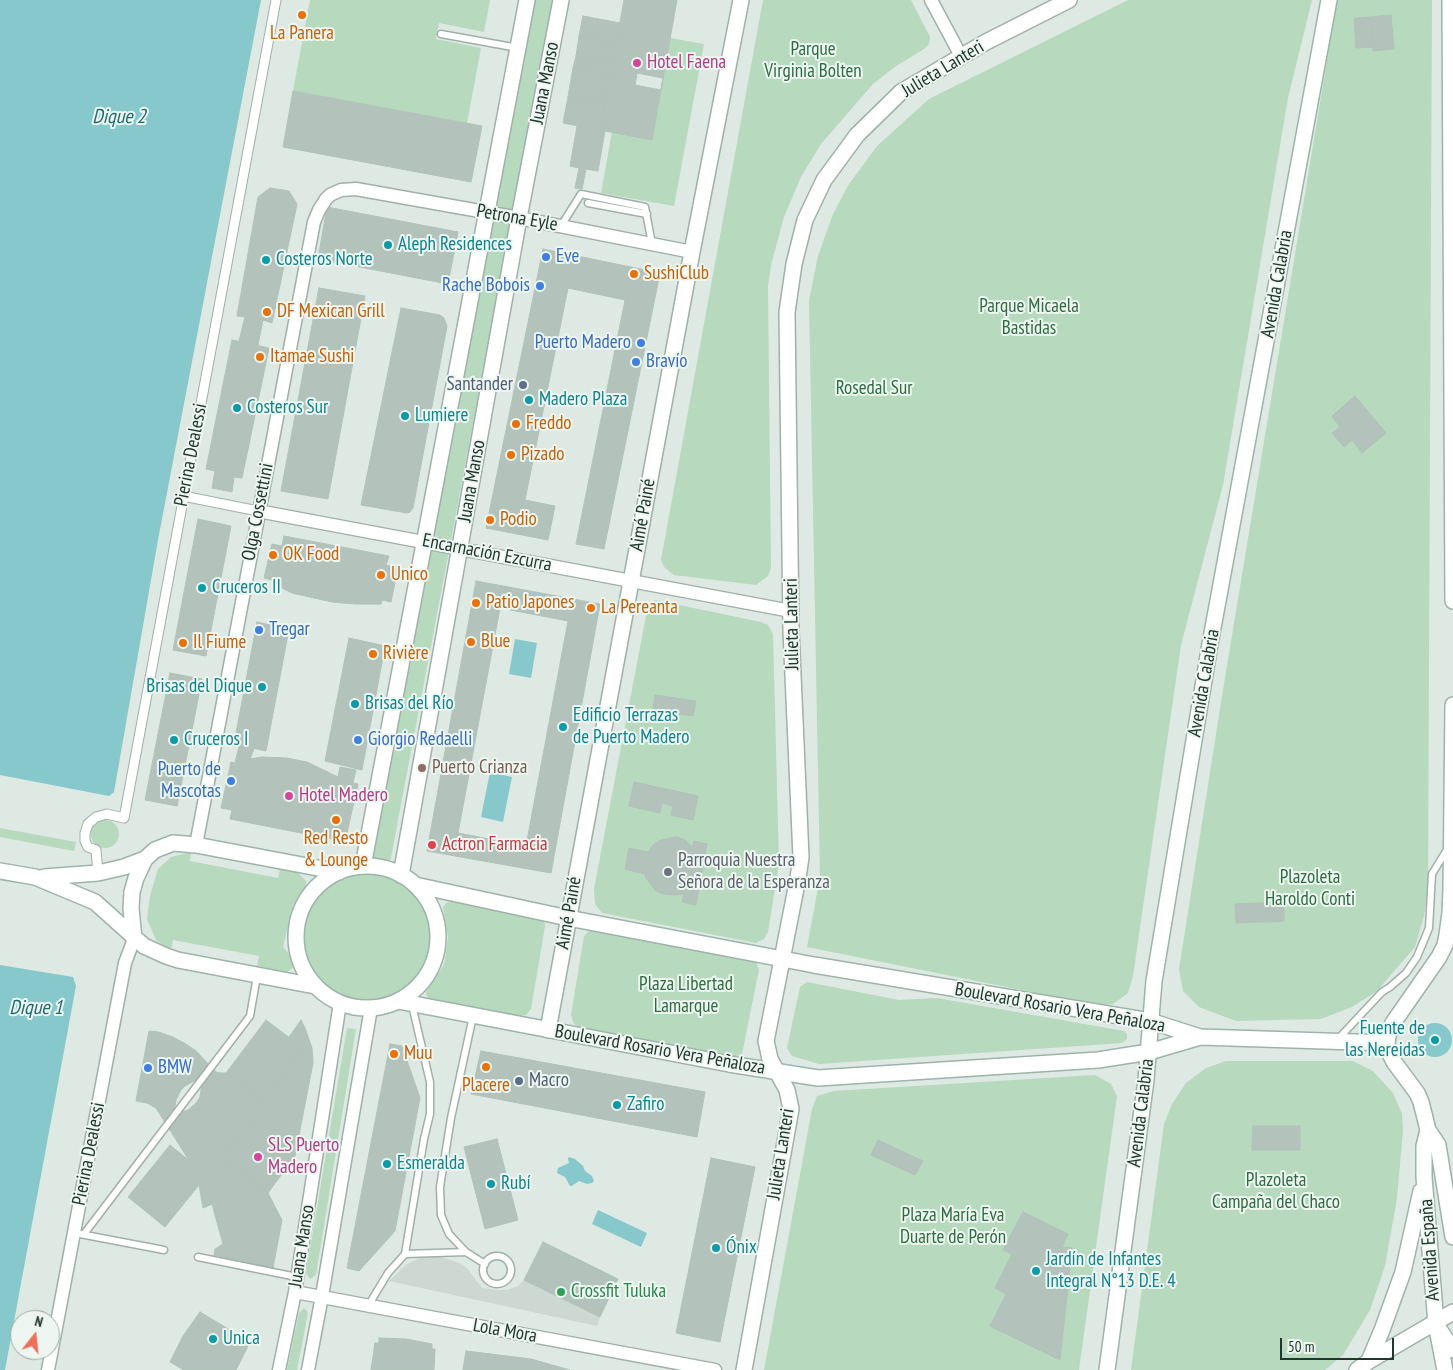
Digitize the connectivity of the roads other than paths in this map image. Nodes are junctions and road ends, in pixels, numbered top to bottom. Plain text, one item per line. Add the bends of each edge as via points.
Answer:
1 (276, 0) edge
2 (528, 0) edge
3 (561, 0) edge
4 (741, 0) edge
5 (931, 0) edge
6 (1069, 0) edge
7 (1329, 0) edge
8 (1450, 0) edge
9 (441, 34) dead end
10 (518, 48) junction
11 (961, 56) junction
12 (340, 190) joint
13 (588, 203) dead end
14 (488, 212) junction
15 (647, 214) junction
16 (520, 218) junction
17 (561, 226) junction
18 (652, 244) junction
19 (692, 252) junction
20 (183, 496) junction
21 (258, 511) junction
22 (424, 541) junction
23 (460, 548) junction
24 (631, 581) junction
25 (1453, 600) edge
26 (791, 611) junction
27 (1453, 705) edge
28 (1452, 841) edge
29 (196, 844) junction
30 (145, 859) junction
31 (363, 866) junction
32 (0, 870) edge
33 (339, 872) junction
34 (98, 873) junction
35 (401, 875) junction
36 (35, 877) junction
37 (415, 885) junction
38 (568, 918) junction
39 (134, 939) junction
40 (782, 958) junction
41 (257, 975) junction
42 (315, 986) junction
43 (340, 1002) junction
44 (405, 1002) junction
45 (371, 1008) junction
46 (473, 1016) junction
47 (1150, 1021) junction
48 (548, 1030) junction
49 (1200, 1036) junction
50 (1336, 1042) junction
51 (1387, 1043) junction
52 (1148, 1052) junction
53 (776, 1071) junction
54 (1428, 1130) junction
55 (1424, 1177) junction
56 (79, 1233) junction
57 (1453, 1237) edge
58 (164, 1250) dead end
59 (466, 1252) junction
60 (405, 1254) junction
61 (198, 1257) dead end
62 (485, 1264) junction
63 (297, 1277) junction
64 (295, 1292) junction
65 (322, 1296) junction
66 (368, 1306) junction
67 (1453, 1312) edge
68 (1436, 1324) junction
69 (1453, 1350) edge
70 (1363, 1366) edge
71 (48, 1370) edge
72 (279, 1370) edge
73 (308, 1370) edge
74 (715, 1370) edge
75 (744, 1370) edge
76 (1107, 1370) edge
77 (1445, 1370) edge

1 - 20 street, Pierina Dealessi
2 - 10 main road, Juana Manso
3 - 16 main road, Juana Manso
4 - 19 main road, Aimé Painé
5 - 11 street
6 - 11 main road, Julieta Lanteri
7 - 47 main road, Avenida Calabria via 1210,644
8 - 25 main road
9 - 10 lane
10 - 14 main road, Juana Manso
11 - 26 main road, Julieta Lanteri via 901,92 857,135 824,180 805,220 787,312
12 - 14 street, Petrona Eyle via 356,189
12 - 21 street, Olga Cossettini via 326,199 314,222
13 - 15 lane
14 - 16 street, Petrona Eyle
14 - 22 main road, Juana Manso
15 - 17 lane via 645,207 580,194
15 - 18 lane
16 - 17 street, Petrona Eyle
16 - 23 main road, Juana Manso
17 - 18 street, Petrona Eyle
18 - 19 street, Petrona Eyle
19 - 24 main road, Aimé Painé
20 - 21 street, Encarnación Ezcurra
20 - 34 street, Pierina Dealessi via 124,818 107,814 96,817 88,824 85,833 88,847 96,850
21 - 22 street, Encarnación Ezcurra
21 - 29 street, Olga Cossettini
22 - 23 street, Encarnación Ezcurra
22 - 31 main road, Juana Manso
23 - 24 street, Encarnación Ezcurra
23 - 35 main road, Juana Manso
24 - 26 street, Encarnación Ezcurra
24 - 38 main road, Aimé Painé
26 - 40 main road, Julieta Lanteri via 800,856
27 - 28 main road
28 - 50 lane via 1432,874 1429,928 1416,957 1406,972 1382,992
28 - 51 main road via 1450,913 1445,945 1398,1015
29 - 30 main road via 173,843 155,850
29 - 33 main road
30 - 34 main road
30 - 39 main road via 131,900
31 - 33 main road
31 - 35 main road via 383,868
32 - 36 main road
33 - 42 main road via 314,890 306,900 297,924 300,958
34 - 36 main road
35 - 37 main road
36 - 39 main road via 95,902
37 - 38 main road, Boulevard Rosario Vera Peñaloza
37 - 44 main road via 424,894 435,916 438,950 428,974
38 - 40 main road, Boulevard Rosario Vera Peñaloza
38 - 48 main road, Aimé Painé
39 - 41 main road via 151,950 178,960
39 - 56 street, Pierina Dealessi via 125,963
40 - 47 main road, Boulevard Rosario Vera Peñaloza
40 - 53 main road, Julieta Lanteri via 766,1041
41 - 42 main road
41 - 56 lane via 250,1016
42 - 43 main road
43 - 45 main road
43 - 63 street, Juana Manso
44 - 45 main road
44 - 46 main road, Boulevard Rosario Vera Peñaloza
44 - 60 lane via 430,1082 430,1114
45 - 65 street, Juana Manso
46 - 48 main road, Boulevard Rosario Vera Peñaloza
46 - 59 lane via 440,1187 441,1215 449,1234
47 - 49 main road, Boulevard Rosario Vera Peñaloza
47 - 52 main road, Avenida Calabria
48 - 53 main road, Boulevard Rosario Vera Peñaloza
49 - 50 main road
49 - 52 main road, Boulevard Rosario Vera Peñaloza
50 - 51 main road
51 - 54 main road, Avenida España via 1394,1062 1417,1093
52 - 53 main road, Boulevard Rosario Vera Peñaloza via 1098,1060 818,1078
52 - 76 main road, Avenida Calabria
53 - 75 main road, Julieta Lanteri via 787,1090 791,1109
54 - 55 main road, Avenida España via 1424,1146
54 - 57 main road, Avenida España via 1438,1145
55 - 68 main road, Avenida España
55 - 70 main road via 1403,1272 1388,1315
56 - 58 lane
56 - 71 street, Pierina Dealessi
59 - 60 lane
59 - 62 lane
60 - 66 lane via 388,1272
61 - 63 lane
62 - 62 lane via 491,1258 504,1258 512,1269 509,1278 497,1285 488,1282
63 - 64 street, Juana Manso
64 - 65 street, Lola Mora
64 - 72 street, Juana Manso
65 - 66 street, Lola Mora
65 - 73 street, Juana Manso
66 - 74 street, Lola Mora
67 - 68 main road
68 - 69 main road
68 - 70 main road
68 - 77 main road, Avenida España

